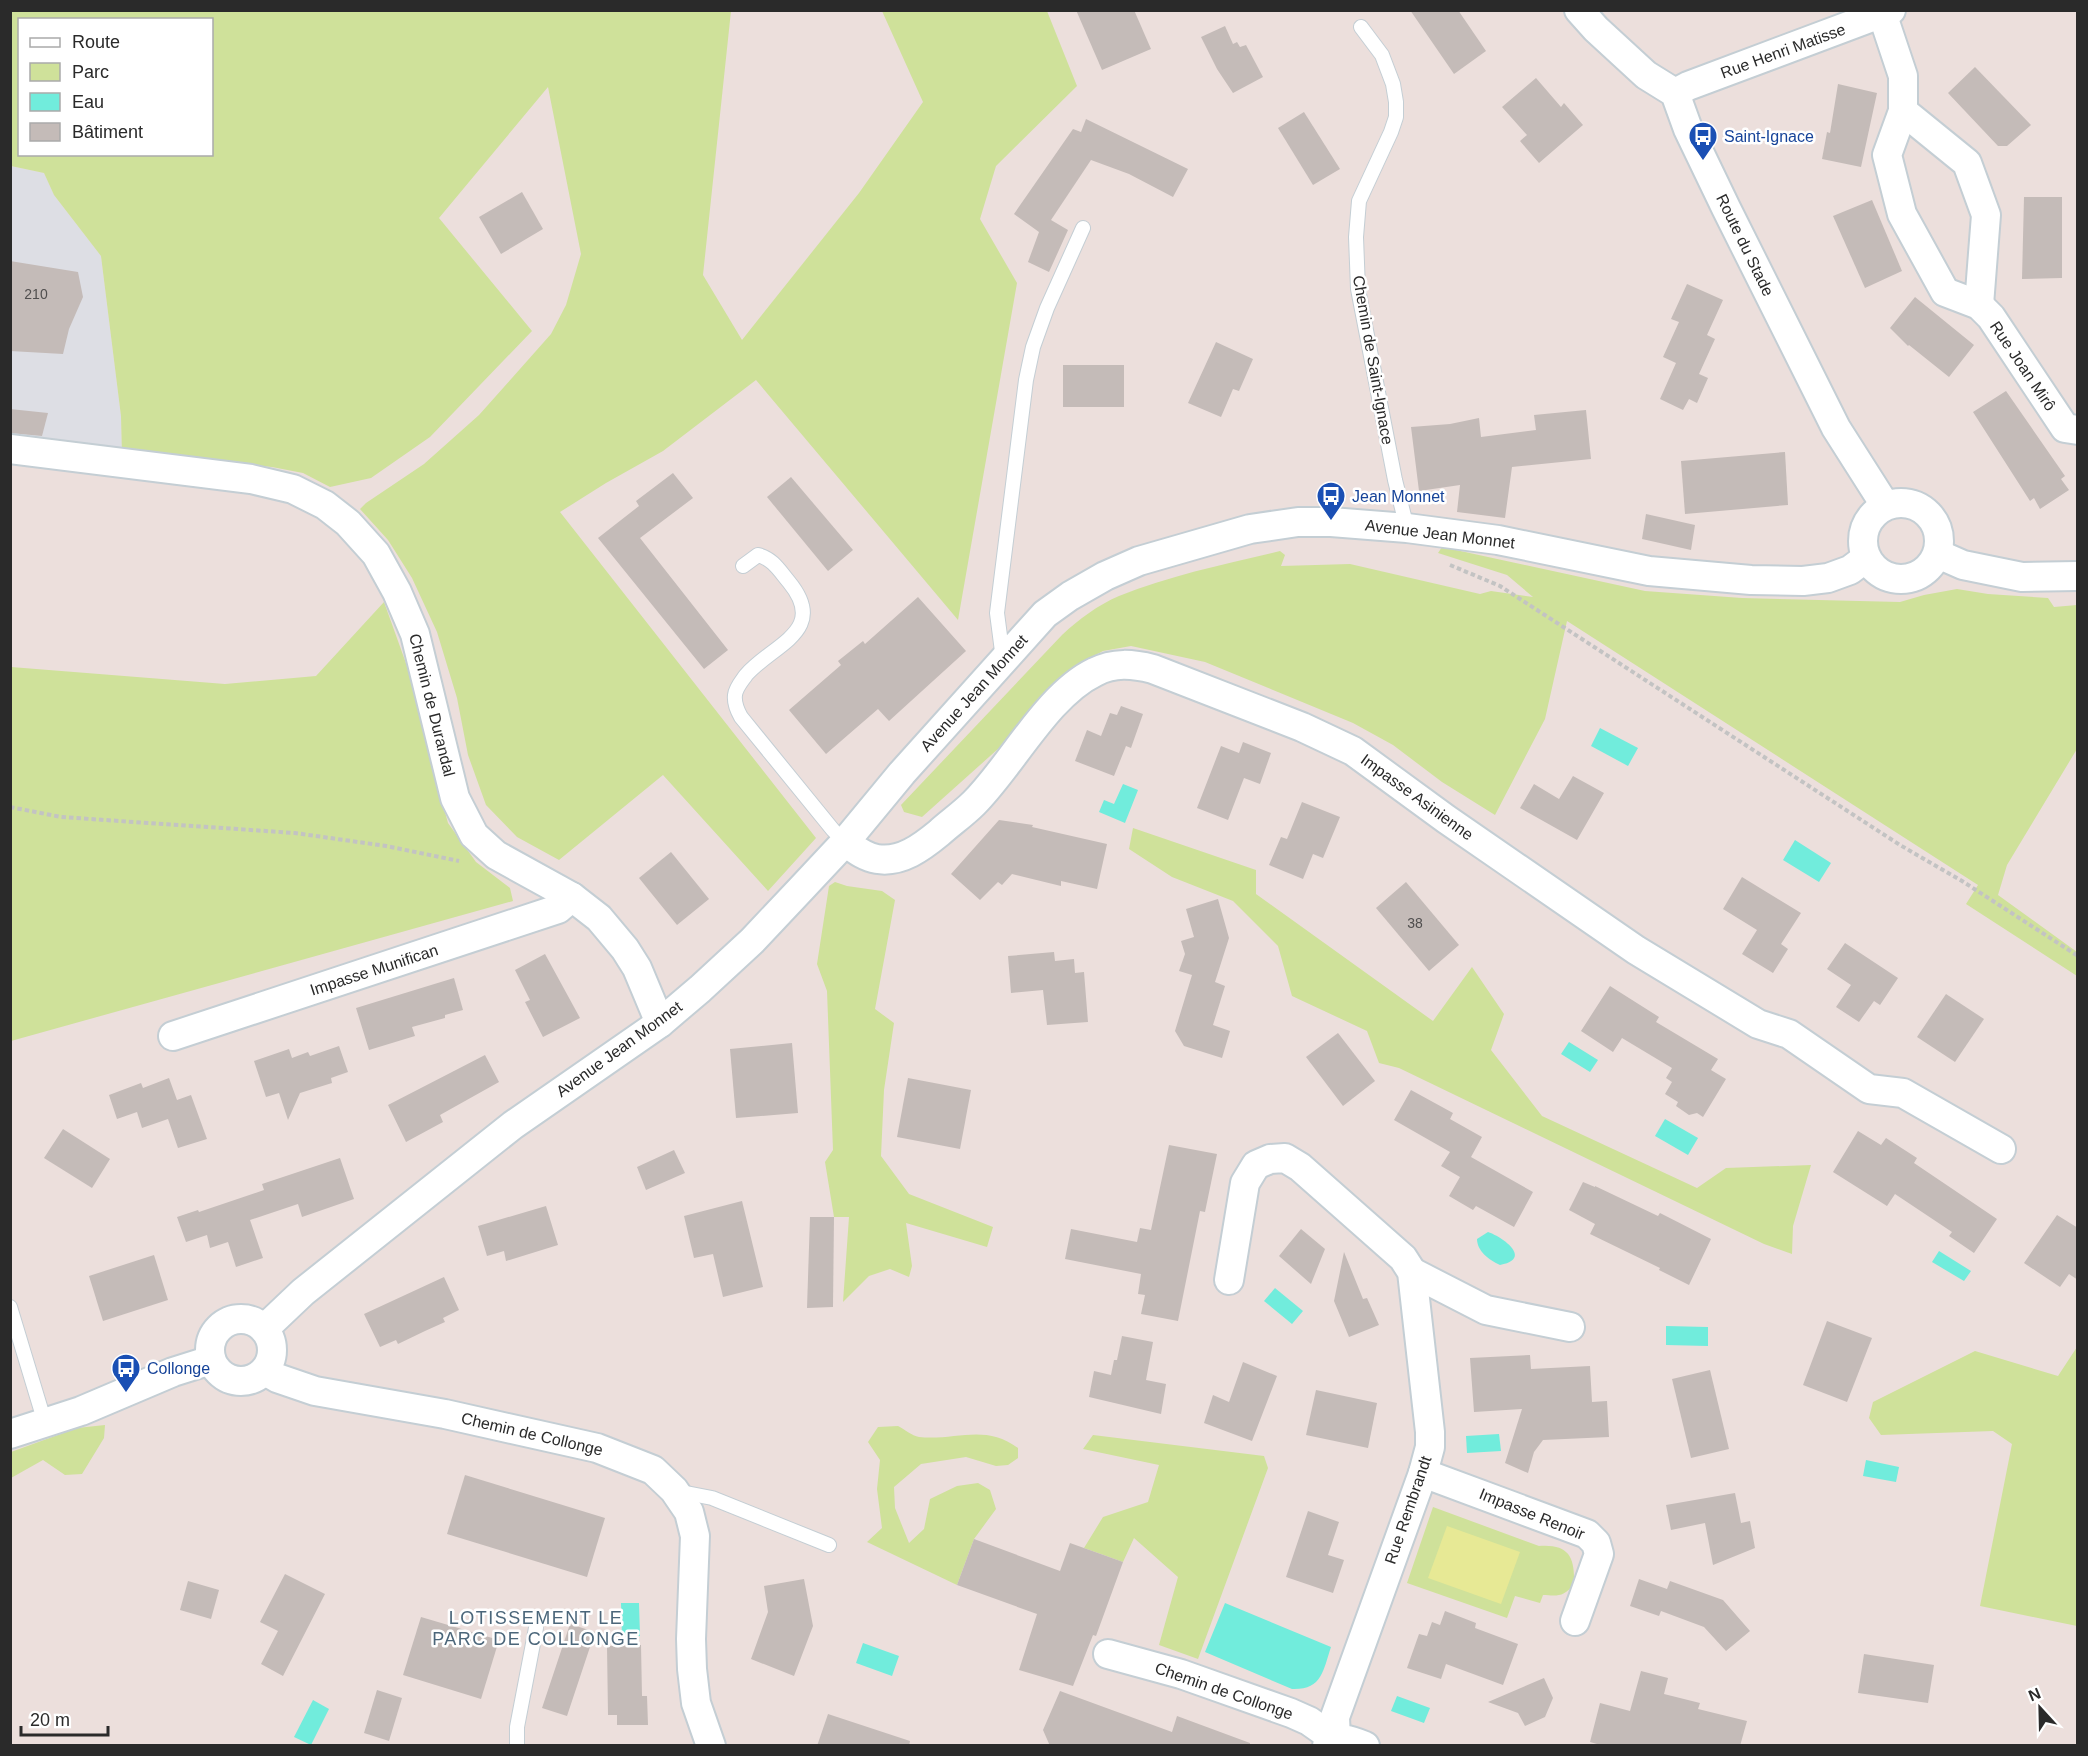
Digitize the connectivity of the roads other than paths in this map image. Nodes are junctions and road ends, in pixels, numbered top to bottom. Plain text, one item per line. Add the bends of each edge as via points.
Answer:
1 (1579, 10) edge
2 (1885, 12) edge
3 (1361, 27) dead end
4 (1675, 93) junction
5 (1903, 111) junction
6 (1083, 228) dead end
7 (1979, 305) junction
8 (2073, 435) edge
9 (10, 449) edge
10 (1885, 505) junction
11 (1407, 528) junction
12 (1938, 555) junction
13 (1866, 558) junction
14 (743, 567) dead end
15 (2078, 576) edge
16 (1003, 661) junction
17 (845, 842) junction
18 (572, 897) junction
19 (660, 1023) junction
20 (173, 1036) dead end
21 (2001, 1149) dead end
22 (1412, 1272) junction
23 (1229, 1280) dead end
24 (10, 1307) edge
25 (1570, 1327) dead end
26 (264, 1329) junction
27 (211, 1360) junction
28 (264, 1371) junction
29 (45, 1423) junction
30 (10, 1434) edge
31 (1424, 1473) junction
32 (674, 1490) junction
33 (829, 1545) dead end
34 (1575, 1621) dead end
35 (536, 1628) dead end
36 (1108, 1654) dead end
37 (1332, 1743) edge
38 (517, 1746) edge
39 (711, 1746) edge
40 (1365, 1746) edge

1 - 4 street via 1646,75
2 - 4 street, Rue Henri Matisse
2 - 5 street, Rue Joan Mirô via 1903,76
3 - 11 lane, Chemin de Saint-Ignace via 1382,54 1396,102 1391,132 1359,201 1356,237 1358,289
4 - 10 street, Route du Stade via 1688,129 1836,428
5 - 7 street, Rue Joan Mirô via 1967,163 1986,215
5 - 7 street, Rue Joan Mirô via 1887,155 1902,214 1945,292
6 - 16 lane via 1036,337 1026,381 997,613
7 - 8 street, Rue Joan Mirô
9 - 18 street, Chemin de Durandal via 251,479 293,489 348,523 376,554 415,634 455,798 474,835 496,855
10 - 12 street via 1907,502 1928,512 1939,532
10 - 13 street via 1869,518 1862,538
11 - 13 street, Avenue Jean Monnet via 1498,540 1649,571 1728,578 1828,578 1851,570
11 - 16 street, Avenue Jean Monnet via 1298,522 1250,530 1139,561 1105,576 1045,614
12 - 13 street via 1924,572 1903,580 1881,575
12 - 15 street via 1963,565 2022,577
14 - 17 lane via 758,555 770,558 795,589 802,606 802,621 797,632 754,666 739,684 735,706
16 - 17 street, Avenue Jean Monnet
17 - 19 street, Avenue Jean Monnet via 752,941
17 - 21 street, Impasse Asinienne via 861,854 879,859 919,849 974,803 1058,700 1078,682 1115,665 1153,669 1353,751 1636,950 1758,1024 1790,1034 1869,1089 1903,1093
18 - 19 street, Chemin de Durandal via 626,948
18 - 20 street, Impasse Munifican via 558,909
19 - 26 street, Avenue Jean Monnet via 513,1125 303,1292
22 - 23 street via 1403,1258 1285,1158 1256,1165 1245,1183
22 - 25 street via 1486,1310
22 - 31 street, Rue Rembrandt via 1430,1432
24 - 29 lane
26 - 27 street via 249,1321 233,1320 218,1328 210,1343
26 - 28 street via 271,1342 271,1358
27 - 28 street via 219,1374 234,1381 250,1380
27 - 29 street
28 - 32 street, Chemin de Collonge via 315,1391 435,1412 597,1448 652,1470
29 - 30 street
31 - 34 street, Impasse Renoir via 1587,1533 1599,1554
31 - 37 street, Rue Rembrandt via 1335,1717
32 - 33 lane via 712,1498
32 - 39 street, Chemin de Collonge via 689,1512 695,1536 692,1669 696,1702
35 - 38 lane via 517,1727
36 - 37 street, Chemin de Collonge via 1181,1674 1291,1713 1309,1721
37 - 40 street, Chemin de Collonge via 1348,1739

